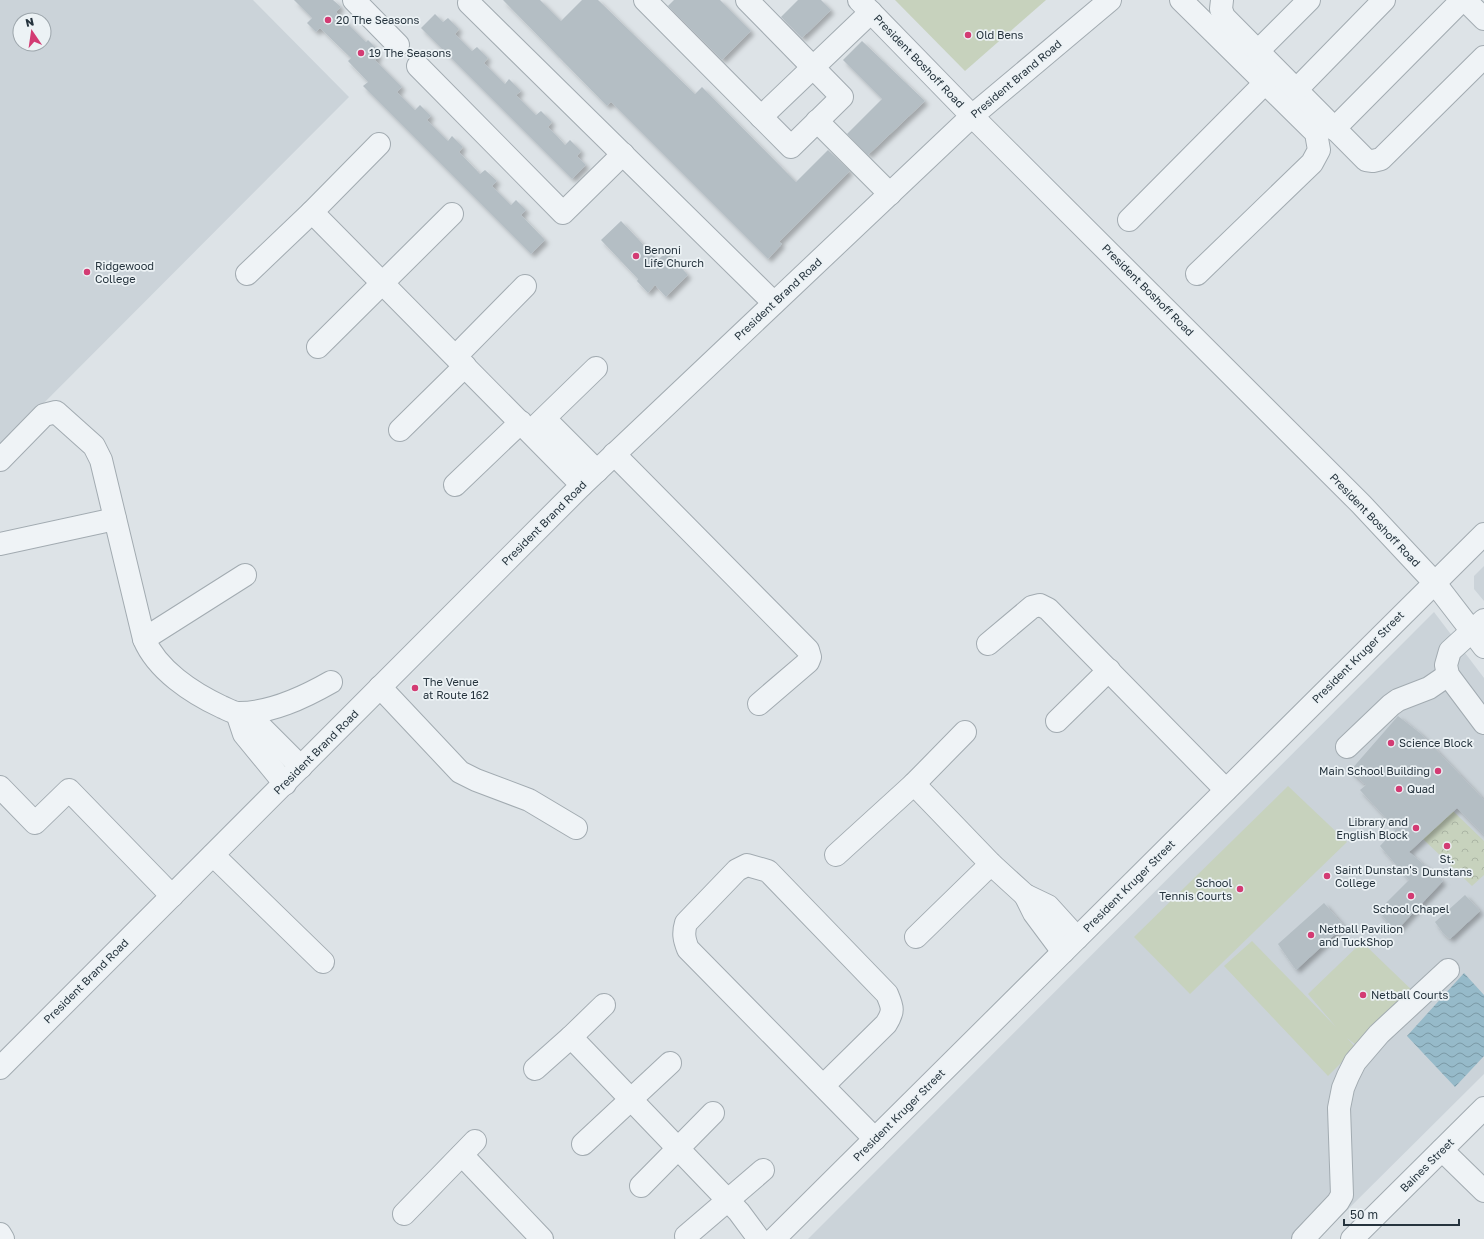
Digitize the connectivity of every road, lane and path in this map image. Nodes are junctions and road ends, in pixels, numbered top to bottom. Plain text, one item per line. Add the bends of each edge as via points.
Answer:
1 (354, 0) edge
2 (645, 0) edge
3 (747, 0) edge
4 (1110, 0) edge
5 (1181, 0) edge
6 (1222, 0) edge
7 (1309, 0) edge
8 (1384, 0) edge
9 (1462, 0) edge
10 (1465, 0) edge
11 (469, 3) dead end
12 (865, 6) edge
13 (1484, 19) edge
14 (398, 44) dead end
15 (1258, 50) junction
16 (1484, 57) edge
17 (418, 66) dead end
18 (813, 67) junction
19 (1265, 83) junction
20 (1297, 89) junction
21 (972, 116) junction
22 (761, 117) junction
23 (817, 120) junction
24 (1334, 129) junction
25 (379, 144) dead end
26 (623, 154) junction
27 (890, 194) junction
28 (312, 212) junction
29 (452, 214) dead end
30 (1129, 220) dead end
31 (247, 274) dead end
32 (1197, 274) dead end
33 (382, 283) junction
34 (525, 286) dead end
35 (774, 303) junction
36 (318, 347) dead end
37 (460, 361) junction
38 (596, 368) dead end
39 (526, 426) junction
40 (400, 430) dead end
41 (614, 454) junction
42 (0, 460) edge
43 (590, 478) junction
44 (455, 486) dead end
45 (115, 519) junction
46 (1484, 534) edge
47 (0, 544) edge
48 (245, 575) dead end
49 (1434, 582) junction
50 (1480, 633) edge
51 (144, 639) junction
52 (988, 644) dead end
53 (1109, 670) junction
54 (1448, 675) junction
55 (331, 682) dead end
56 (380, 687) junction
57 (759, 704) dead end
58 (237, 713) junction
59 (1057, 721) dead end
60 (1484, 723) edge
61 (966, 732) dead end
62 (1347, 747) dead end
63 (301, 767) junction
64 (285, 784) junction
65 (914, 784) junction
66 (0, 787) edge
67 (1226, 790) junction
68 (576, 828) dead end
69 (213, 855) junction
70 (836, 855) dead end
71 (991, 864) junction
72 (172, 896) junction
73 (916, 937) dead end
74 (1070, 945) junction
75 (323, 962) dead end
76 (1448, 970) dead end
77 (604, 1005) dead end
78 (571, 1037) junction
79 (670, 1063) dead end
80 (0, 1068) edge
81 (535, 1069) dead end
82 (823, 1086) junction
83 (630, 1100) junction
84 (1484, 1108) edge
85 (713, 1113) dead end
86 (875, 1139) junction
87 (583, 1144) dead end
88 (678, 1149) junction
89 (1442, 1150) junction
90 (763, 1170) dead end
91 (641, 1186) dead end
92 (1484, 1191) edge
93 (728, 1200) junction
94 (404, 1214) dead end
95 (0, 1234) edge
96 (686, 1236) dead end
97 (3, 1239) edge
98 (542, 1239) edge
99 (759, 1239) edge
100 (774, 1239) edge
101 (1303, 1239) edge
102 (1352, 1239) edge

1 - 14 street
2 - 22 street
3 - 18 street
4 - 21 street, President Brand Road
5 - 19 street
6 - 15 street via 1221,9 1224,17
7 - 15 street
8 - 20 street
9 - 24 street
10 - 13 street
11 - 26 street
12 - 18 street
12 - 21 street, President Boshoff Road
15 - 20 street
16 - 24 street via 1381,159 1366,160
17 - 26 street via 563,213
18 - 22 street
18 - 23 street via 842,96
19 - 30 street
19 - 32 street via 1316,133 1319,150 1312,163
20 - 24 street
21 - 27 street, President Brand Road
21 - 49 street, President Boshoff Road via 1309,451
22 - 23 street via 791,147
23 - 27 street
25 - 28 street
26 - 35 street
27 - 35 street, President Brand Road
28 - 31 street
28 - 33 street
29 - 33 street
33 - 36 street
33 - 37 street
34 - 37 street
35 - 41 street, President Brand Road
37 - 39 street
37 - 40 street
38 - 39 street
39 - 43 street
39 - 44 street
41 - 43 street, President Brand Road
41 - 57 street via 808,650 808,662
42 - 45 street via 44,415 56,412 94,446 101,460
43 - 56 street, President Brand Road
45 - 47 street
45 - 51 street
46 - 49 street, President Kruger Street
48 - 51 street
49 - 50 street, President Boshoff Road
49 - 67 street, President Kruger Street
50 - 54 street via 1450,651 1446,665
51 - 58 street via 164,668 190,689
52 - 53 street via 1032,608 1040,605 1048,608
53 - 59 street
53 - 67 street
54 - 60 street
54 - 62 street via 1429,688 1391,704
55 - 58 street via 307,696 279,706
56 - 63 street, President Brand Road
56 - 68 street via 460,772 529,800
58 - 63 street via 256,722
58 - 64 street via 244,734
61 - 65 street
63 - 64 street, President Brand Road
64 - 69 street, President Brand Road
65 - 70 street
65 - 71 street
66 - 72 street via 35,823 69,790
67 - 74 street, President Kruger Street
69 - 72 street, President Brand Road
69 - 75 street
71 - 73 street
71 - 74 street via 1026,895 1034,913
72 - 80 street, President Brand Road
74 - 86 street, President Kruger Street
76 - 101 street via 1379,1034 1355,1062 1343,1088 1339,1108 1342,1195
77 - 78 street
78 - 81 street
78 - 83 street
79 - 83 street
82 - 82 street via 688,949 684,941 686,923 737,870 747,865 768,871 887,994 892,1005 892,1014 886,1024
82 - 86 street
83 - 87 street
83 - 88 street
84 - 89 street, Baines Street
85 - 88 street
86 - 100 street, President Kruger Street
88 - 91 street
88 - 93 street
89 - 92 street
89 - 102 street, Baines Street
90 - 93 street
93 - 96 street
93 - 99 street
94 - 98 street via 468,1148
95 - 97 street

